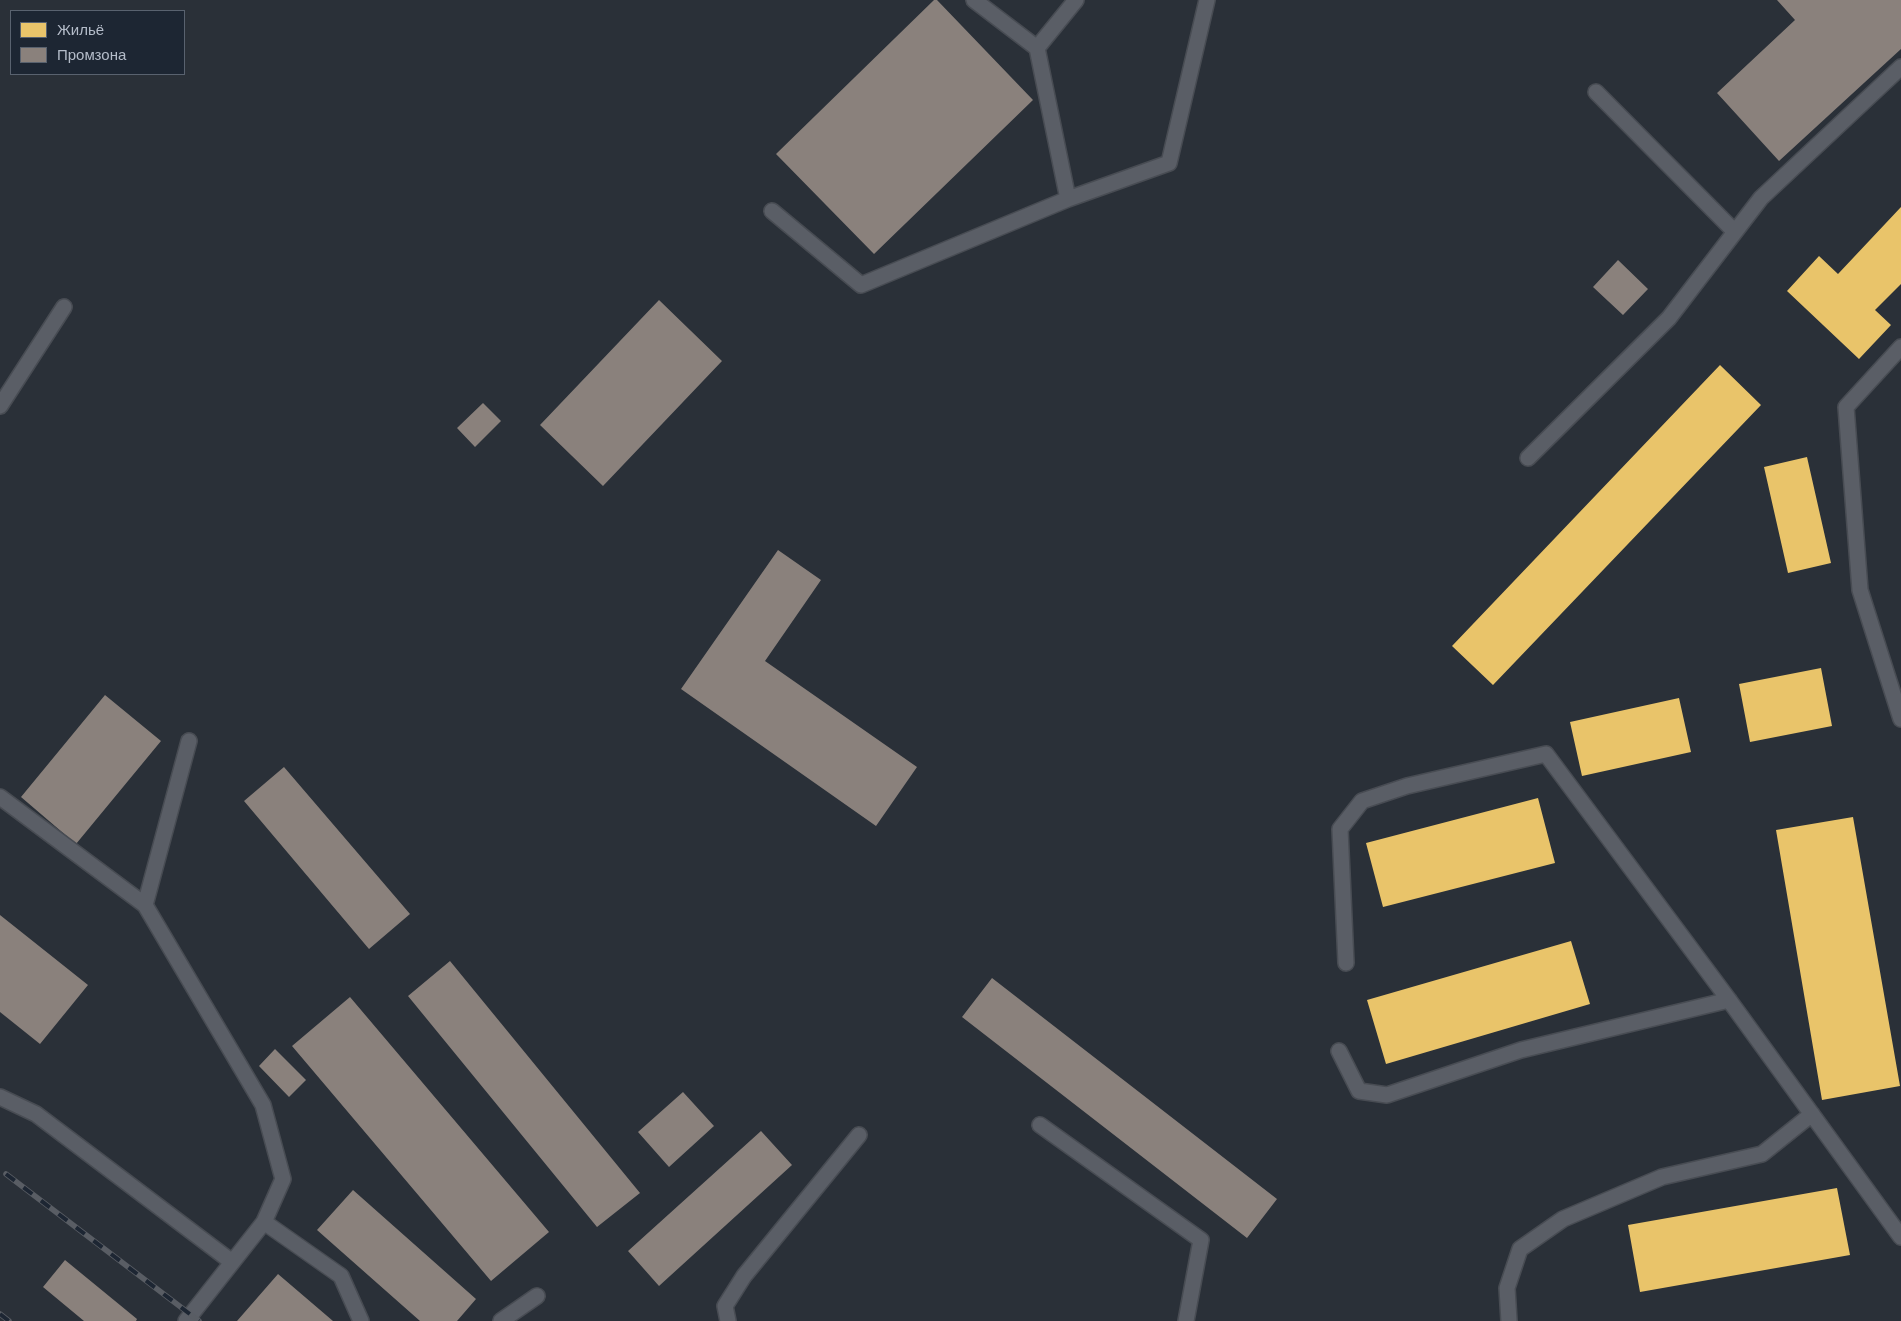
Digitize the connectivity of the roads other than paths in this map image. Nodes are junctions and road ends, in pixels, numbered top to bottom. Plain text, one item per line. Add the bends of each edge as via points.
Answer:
1 (974, 0) edge
2 (1076, 0) edge
3 (1207, 0) edge
4 (1037, 48) junction
5 (1901, 67) edge
6 (1596, 92) dead end
7 (1068, 199) junction
8 (772, 211) dead end
9 (1735, 232) junction
10 (64, 307) dead end
11 (1901, 347) edge
12 (0, 406) edge
13 (1528, 458) dead end
14 (1901, 719) edge
15 (189, 741) dead end
16 (0, 797) edge
17 (145, 904) junction
18 (1346, 963) dead end
19 (1729, 1000) junction
20 (1340, 1051) dead end
21 (0, 1098) edge
22 (1812, 1114) junction
23 (1040, 1125) dead end
24 (859, 1135) dead end
25 (264, 1222) junction
26 (1901, 1238) edge
27 (232, 1262) junction
28 (537, 1296) dead end
29 (186, 1321) edge
30 (361, 1321) edge
31 (501, 1321) edge
32 (728, 1321) edge
33 (1186, 1321) edge
34 (1510, 1321) edge

1 - 4 lane
2 - 4 lane
3 - 7 lane via 1169,163
4 - 7 lane
5 - 9 lane via 1761,198
6 - 9 lane
7 - 8 lane via 861,285
9 - 13 lane via 1669,318
10 - 12 lane
11 - 14 lane via 1846,407 1860,590
15 - 17 lane
16 - 17 lane
17 - 25 lane via 263,1105 283,1179
18 - 19 lane via 1340,829 1362,801 1407,786 1546,754
19 - 20 lane via 1521,1050 1387,1095 1359,1092
19 - 22 lane
21 - 27 lane via 36,1114
22 - 26 lane
22 - 34 lane via 1762,1154 1662,1177 1563,1219 1520,1249 1507,1288
23 - 33 lane via 1202,1240
24 - 32 lane via 744,1276 725,1306
25 - 27 lane
25 - 30 lane via 341,1276
27 - 29 lane
28 - 31 lane

